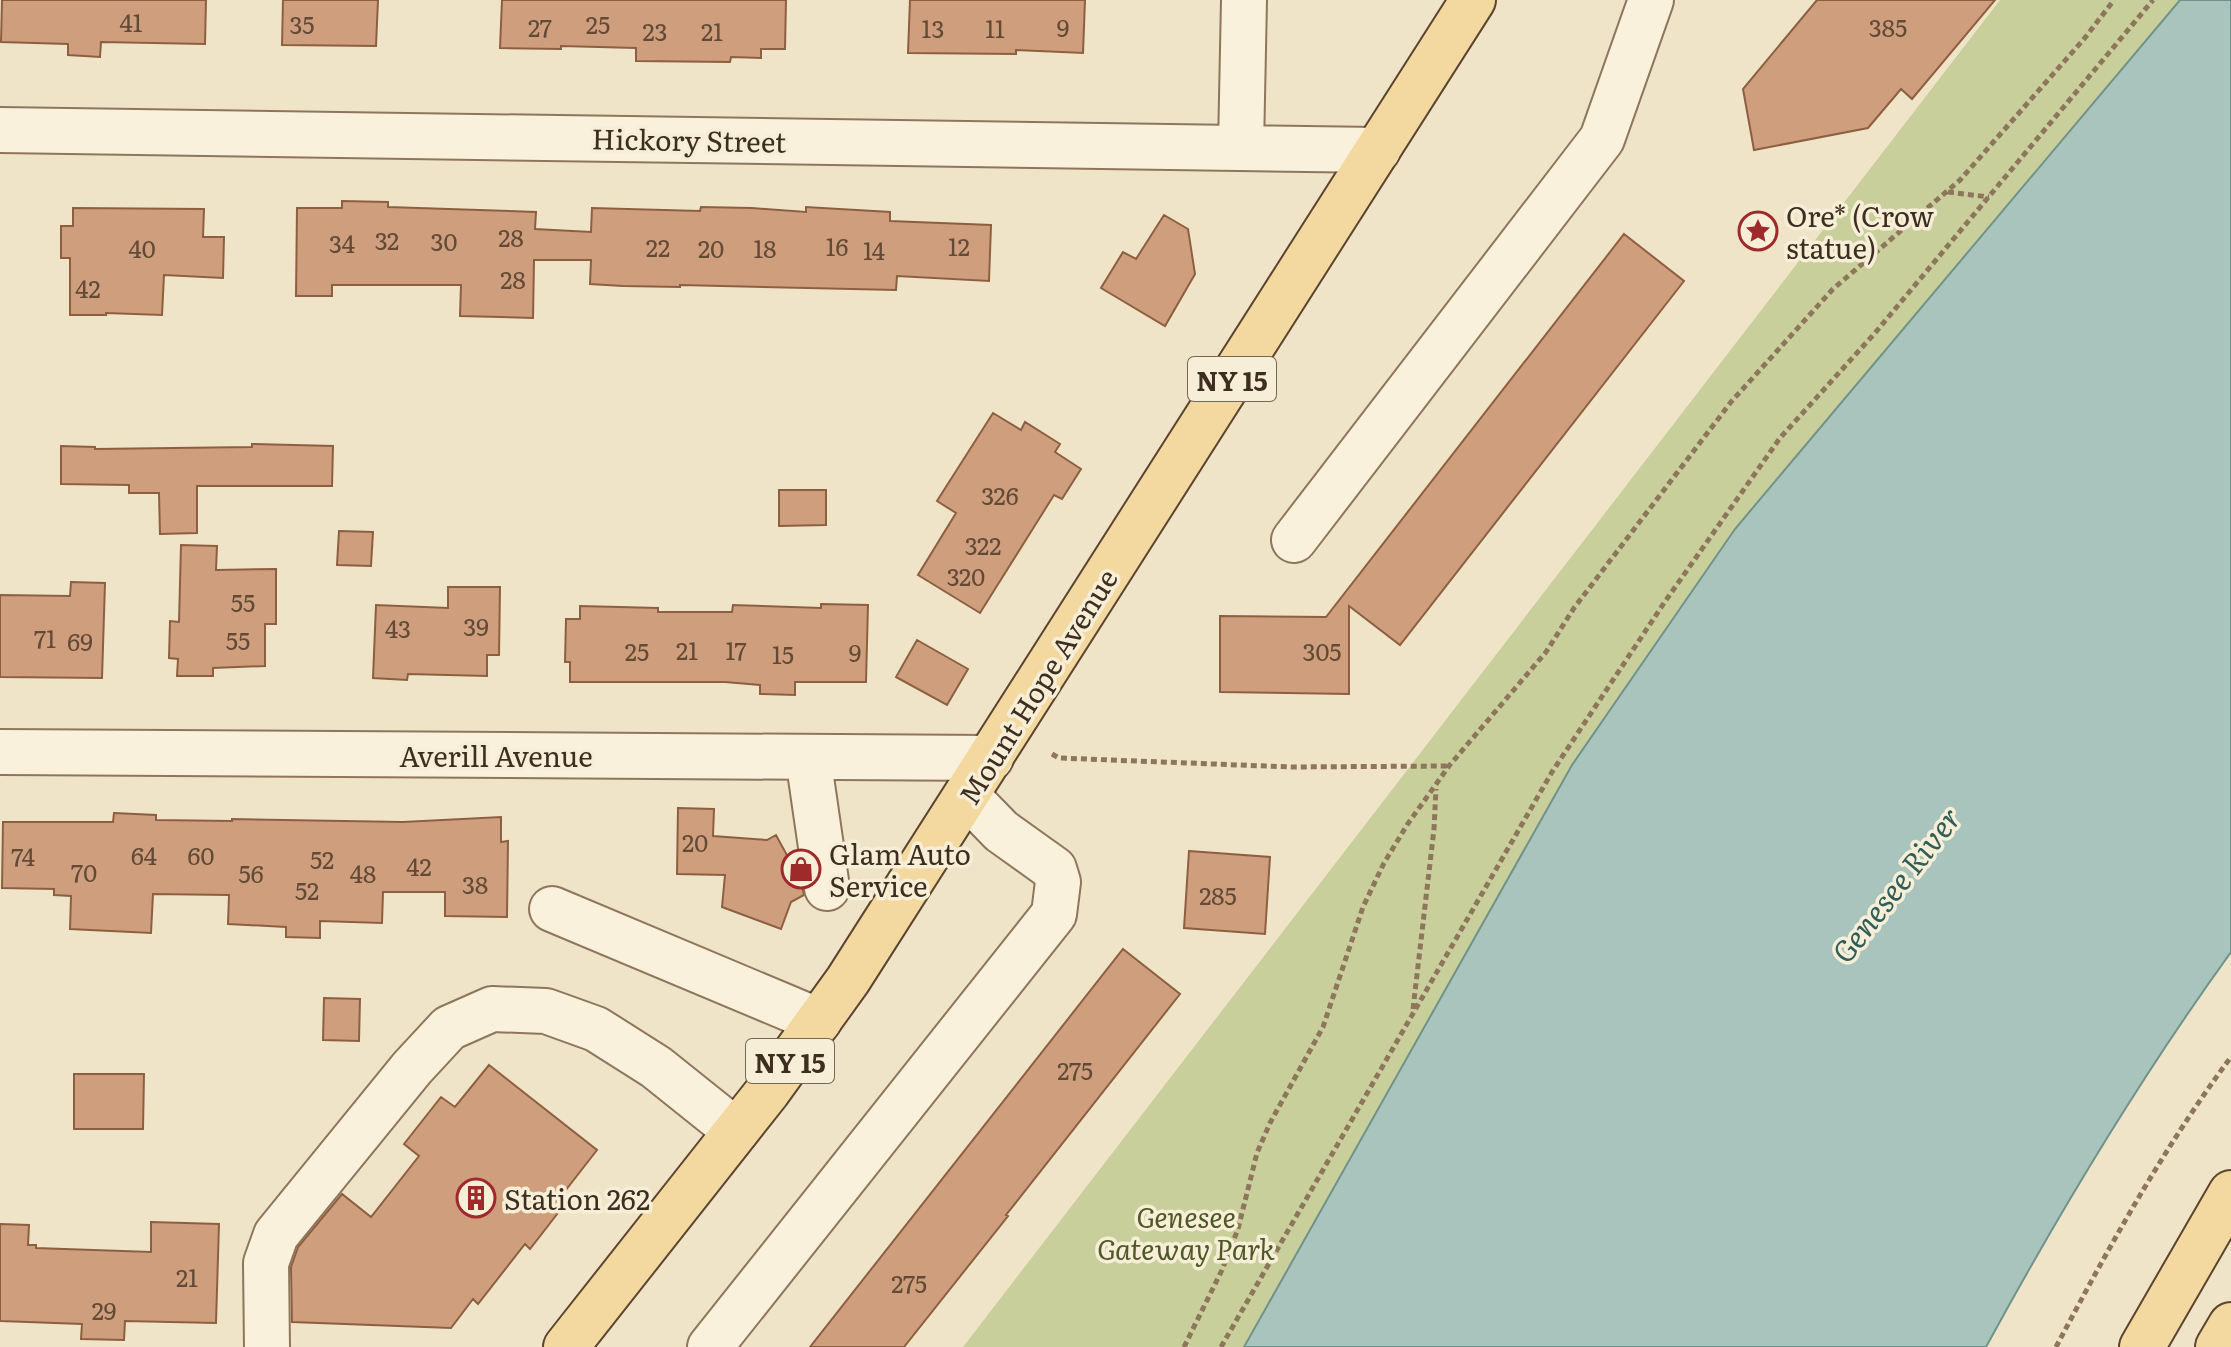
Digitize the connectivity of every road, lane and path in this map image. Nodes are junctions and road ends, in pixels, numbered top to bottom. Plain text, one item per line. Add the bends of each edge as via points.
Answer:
1 (1244, 0) edge
2 (1473, 0) edge
3 (1651, 0) edge
4 (2114, 0) edge
5 (2153, 0) edge
6 (0, 130) edge
7 (1241, 147) junction
8 (1378, 150) junction
9 (1947, 192) junction
10 (1989, 197) junction
11 (1294, 540) dead end
12 (0, 752) edge
13 (1052, 754) dead end
14 (808, 757) junction
15 (991, 758) junction
16 (1449, 766) junction
17 (1436, 788) junction
18 (967, 796) junction
19 (827, 888) dead end
20 (552, 909) dead end
21 (1413, 1014) junction
22 (819, 1021) junction
23 (2231, 1057) edge
24 (736, 1131) junction
25 (2231, 1193) edge
26 (2231, 1325) edge
27 (267, 1347) edge
28 (566, 1347) edge
29 (710, 1347) edge
30 (1184, 1347) edge
31 (1221, 1347) edge
32 (2056, 1347) edge
33 (2142, 1347) edge
34 (2218, 1347) edge

1 - 7 street
2 - 8 main road, Mount Hope Avenue / NY 15
3 - 11 street via 1602,139
4 - 9 path
5 - 10 path
6 - 7 street, Hickory Street
7 - 8 street, Hickory Street
8 - 15 main road, Mount Hope Avenue / NY 15
9 - 10 path
9 - 16 path via 1833,289 1731,402 1537,663
10 - 21 path via 1780,438 1552,772
12 - 14 street, Averill Avenue
13 - 16 path via 1291,767
14 - 15 street, Averill Avenue
14 - 19 street
15 - 18 main road, Mount Hope Avenue / NY 15
16 - 17 path
17 - 21 path
17 - 30 path via 1392,850 1363,907 1323,1027 1265,1133 1238,1229
18 - 22 main road, Mount Hope Avenue / NY 15
18 - 29 street via 1001,831 1054,869 1054,914
20 - 22 street
21 - 31 path
22 - 24 main road, Mount Hope Avenue / NY 15
23 - 32 path via 2186,1120
24 - 27 street via 656,1067 596,1029 546,1011 492,1009 449,1028 276,1235 266,1263
24 - 28 main road, Mount Hope Avenue / NY 15
25 - 33 main road
26 - 34 main road

